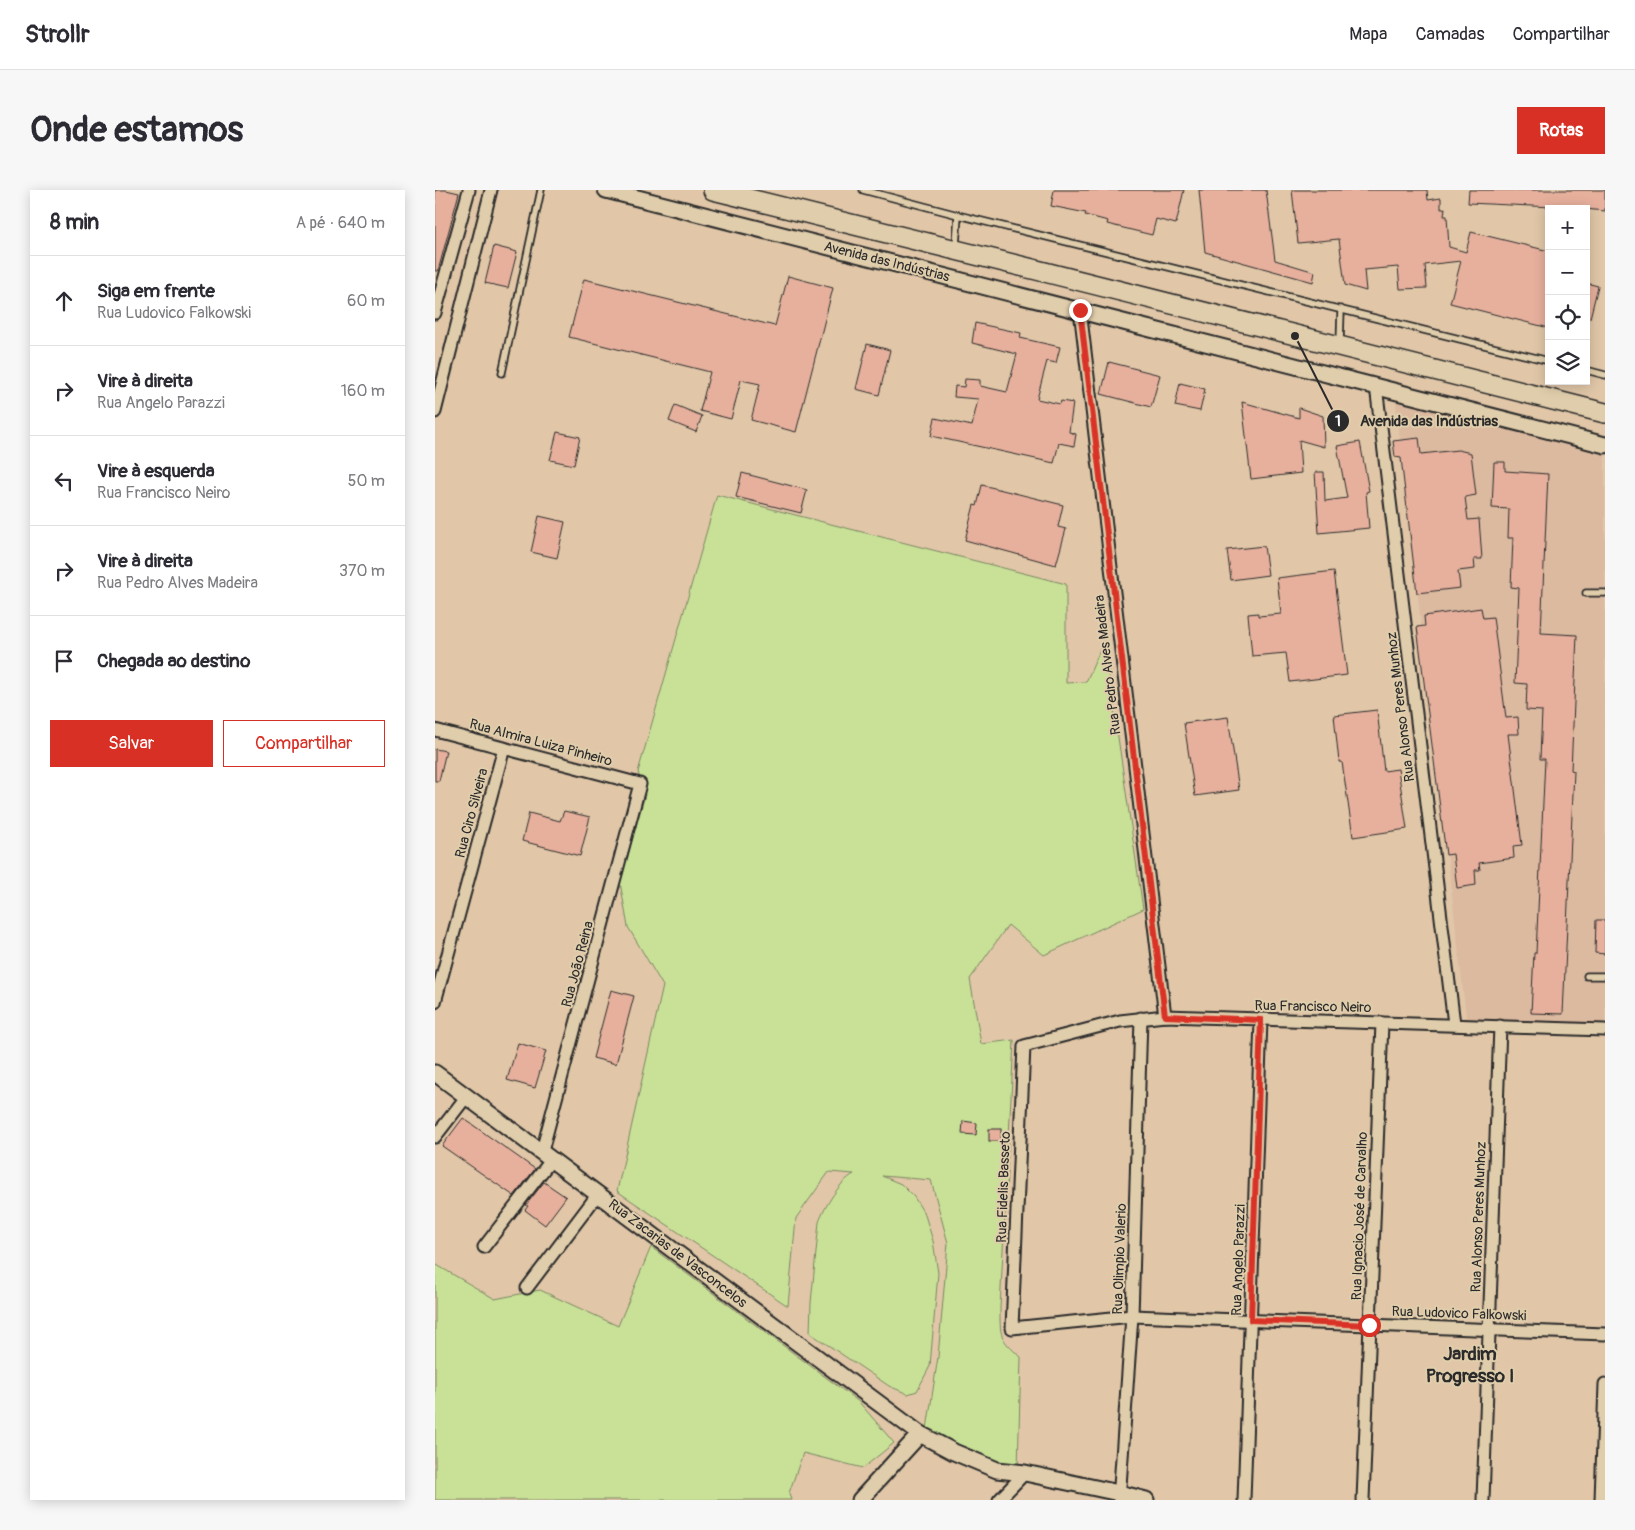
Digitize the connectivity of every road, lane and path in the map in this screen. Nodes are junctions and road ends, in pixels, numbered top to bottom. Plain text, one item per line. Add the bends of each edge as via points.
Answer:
1 (469, 190) edge
2 (491, 190) edge
3 (541, 190) edge
4 (605, 190) edge
5 (713, 190) edge
6 (863, 190) edge
7 (958, 215) junction
8 (955, 248) junction
9 (1341, 309) junction
10 (1080, 310) junction
11 (435, 313) edge
12 (1340, 348) junction
13 (1545, 360) edge
14 (1590, 371) edge
15 (501, 373) dead end
16 (1605, 375) edge
17 (1376, 386) junction
18 (435, 412) edge
19 (1605, 413) edge
20 (1605, 445) edge
21 (1586, 593) dead end
22 (1605, 593) edge
23 (435, 730) edge
24 (504, 748) junction
25 (640, 784) joint
26 (1587, 976) dead end
27 (1605, 976) edge
28 (435, 1002) edge
29 (1165, 1016) junction
30 (1141, 1018) junction
31 (1261, 1020) junction
32 (1382, 1022) junction
33 (1454, 1024) junction
34 (1500, 1026) junction
35 (1605, 1030) edge
36 (1024, 1046) joint
37 (435, 1073) edge
38 (466, 1096) junction
39 (435, 1137) edge
40 (547, 1155) junction
41 (598, 1194) junction
42 (484, 1247) dead end
43 (527, 1288) dead end
44 (1132, 1316) junction
45 (1251, 1320) junction
46 (1369, 1325) junction
47 (1012, 1328) joint
48 (1489, 1329) junction
49 (1605, 1334) edge
50 (1605, 1384) edge
51 (920, 1434) junction
52 (1025, 1473) junction
53 (1119, 1496) edge
54 (860, 1500) edge
55 (999, 1500) edge
56 (1146, 1500) edge
57 (1244, 1500) edge
58 (1363, 1500) edge
59 (1483, 1500) edge
60 (1601, 1500) edge

1 - 11 street
2 - 18 street
3 - 15 lane
4 - 10 street, Avenida das Indústrias
5 - 8 main road, Avenida das Indústrias
6 - 7 lane
7 - 8 lane
7 - 9 lane
8 - 12 main road, Avenida das Indústrias
9 - 12 lane
9 - 13 lane
10 - 17 street, Avenida das Indústrias
10 - 29 street, Rua Pedro Alves Madeira
12 - 19 main road, Avenida das Indústrias
14 - 16 lane
17 - 20 street, Avenida das Indústrias
17 - 33 street, Rua Alonso Peres Munhoz
21 - 22 lane
23 - 24 street, Rua Almira Luiza Pinheiro
24 - 25 street, Rua Almira Luiza Pinheiro
24 - 28 street, Rua Ciro Silveira
25 - 40 street, Rua João Reina
26 - 27 lane
29 - 30 street, Rua Francisco Neiro
29 - 31 street, Rua Francisco Neiro
30 - 36 street, Rua Francisco Neiro
30 - 44 street, Rua Olimpio Valerio
31 - 32 street, Rua Francisco Neiro
31 - 45 street, Rua Angelo Parazzi
32 - 33 street, Rua Francisco Neiro
32 - 46 street, Rua Ignacio José de Carvalho
33 - 34 street, Rua Francisco Neiro
34 - 35 street, Rua Francisco Neiro
34 - 48 street, Rua Alonso Peres Munhoz
36 - 47 street, Rua Fidelis Basseto
37 - 38 street, Rua Zacarias de Vasconcelos
38 - 39 street
38 - 40 street, Rua Zacarias de Vasconcelos
40 - 41 street, Rua Zacarias de Vasconcelos
40 - 42 street
41 - 43 street
41 - 51 street, Rua Zacarias de Vasconcelos
44 - 45 street, Rua Ludovico Falkowski
44 - 47 street, Rua Ludovico Falkowski
44 - 53 street, Rua Olimpio Valerio
45 - 46 street, Rua Ludovico Falkowski
45 - 57 street, Rua Angelo Parazzi
46 - 48 street, Rua Ludovico Falkowski
46 - 58 street, Rua Ignacio José de Carvalho
48 - 49 street, Rua Ludovico Falkowski
48 - 59 street, Rua Alonso Peres Munhoz
50 - 60 street
51 - 52 street, Rua Zacarias de Vasconcelos via 997,1470
51 - 54 street
52 - 53 street, Rua Zacarias de Vasconcelos
52 - 55 street
53 - 56 street, Rua Zacarias de Vasconcelos

